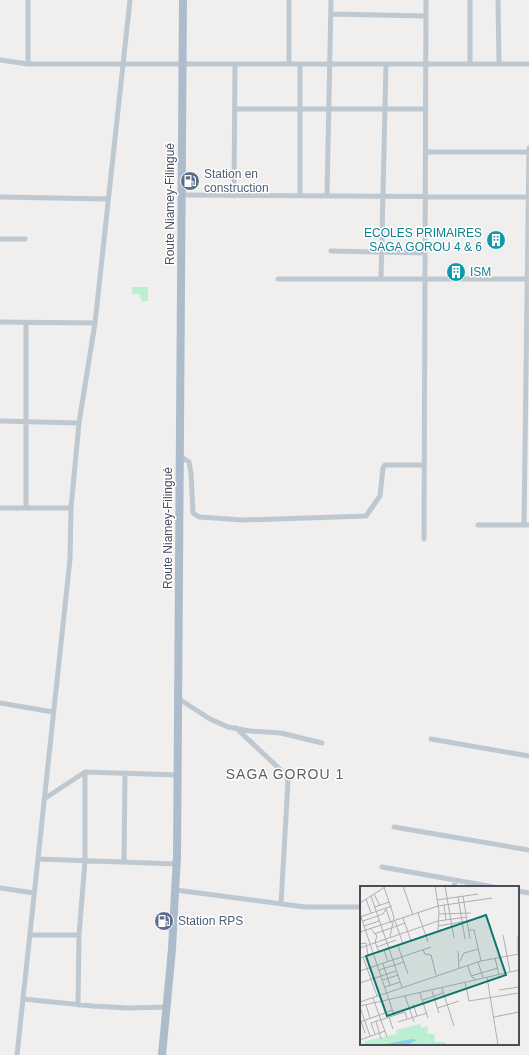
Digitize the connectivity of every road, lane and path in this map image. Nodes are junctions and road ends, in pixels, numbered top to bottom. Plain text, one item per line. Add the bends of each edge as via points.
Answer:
1 (28, 0) edge
2 (130, 0) edge
3 (183, 0) edge
4 (289, 0) edge
5 (331, 0) edge
6 (426, 0) edge
7 (470, 0) edge
8 (498, 0) edge
9 (331, 14) junction
10 (426, 16) junction
11 (0, 60) edge
12 (183, 63) junction
13 (28, 64) junction
14 (123, 64) junction
15 (235, 64) junction
16 (289, 64) junction
17 (300, 64) junction
18 (330, 64) junction
19 (386, 64) junction
20 (426, 64) junction
21 (470, 64) junction
22 (498, 64) junction
23 (529, 64) edge
24 (234, 109) junction
25 (300, 109) junction
26 (329, 109) junction
27 (385, 109) junction
28 (426, 109) junction
29 (529, 148) edge
30 (426, 152) junction
31 (529, 152) edge
32 (529, 169) edge
33 (182, 195) junction
34 (234, 196) junction
35 (300, 196) junction
36 (328, 196) junction
37 (0, 197) edge
38 (383, 197) junction
39 (425, 197) junction
40 (529, 197) edge
41 (108, 199) junction
42 (0, 239) edge
43 (25, 239) dead end
44 (331, 251) dead end
45 (381, 252) junction
46 (425, 253) junction
47 (528, 268) edge
48 (278, 279) dead end
49 (381, 279) junction
50 (425, 279) junction
51 (527, 279) junction
52 (0, 322) edge
53 (528, 322) edge
54 (26, 323) junction
55 (95, 323) junction
56 (527, 396) edge
57 (0, 421) edge
58 (25, 422) junction
59 (79, 423) junction
60 (180, 456) junction
61 (424, 465) junction
62 (0, 508) edge
63 (26, 508) junction
64 (71, 508) junction
65 (526, 525) edge
66 (478, 526) dead end
67 (424, 539) dead end
68 (179, 699) junction
69 (0, 704) edge
70 (53, 712) junction
71 (236, 728) junction
72 (431, 740) dead end
73 (322, 743) dead end
74 (529, 756) edge
75 (85, 772) junction
76 (126, 773) junction
77 (178, 775) junction
78 (44, 799) junction
79 (394, 827) dead end
80 (529, 850) edge
81 (38, 859) junction
82 (85, 861) junction
83 (124, 862) junction
84 (177, 864) junction
85 (382, 867) dead end
86 (455, 880) junction
87 (454, 886) edge
88 (488, 886) edge
89 (0, 888) edge
90 (176, 890) junction
91 (519, 891) edge
92 (34, 893) junction
93 (529, 893) edge
94 (281, 904) junction
95 (360, 906) edge
96 (30, 935) junction
97 (79, 936) junction
98 (23, 999) junction
99 (78, 1005) junction
100 (166, 1007) junction
101 (17, 1055) edge
102 (162, 1055) edge

1 - 13 street
2 - 14 street
3 - 12 main road, Route Niamey-Filingué
4 - 16 street
5 - 9 street
6 - 10 street
7 - 21 street
8 - 22 street
9 - 10 street
9 - 18 street
10 - 20 street
11 - 13 street
12 - 14 street
12 - 15 street
12 - 33 main road, Route Niamey-Filingué
13 - 14 street
14 - 41 street
15 - 16 street
15 - 24 street
16 - 17 street
17 - 18 street
17 - 25 street
18 - 19 street
18 - 26 street
19 - 20 street
19 - 27 street
20 - 21 street
20 - 28 street
21 - 22 street
22 - 23 street
24 - 25 street
24 - 34 street
25 - 26 street
25 - 35 street
26 - 27 street
26 - 36 street
27 - 28 street
27 - 38 street
28 - 30 street
29 - 31 street
30 - 31 street
30 - 39 street
31 - 32 street
32 - 40 street
33 - 34 street
33 - 60 main road, Route Niamey-Filingué
34 - 35 street
35 - 36 street
36 - 38 street
37 - 41 street
38 - 39 street
38 - 45 street
39 - 40 street
39 - 46 street
40 - 47 street
41 - 55 street
42 - 43 street
44 - 45 street
45 - 46 street
45 - 49 street
46 - 50 street
47 - 51 street
48 - 49 street
49 - 50 street
50 - 51 street
50 - 61 street
51 - 53 street
52 - 54 street
53 - 56 street
54 - 55 street
54 - 58 street
55 - 59 street
56 - 65 street
57 - 58 street
58 - 59 street
58 - 63 street
59 - 64 street
60 - 61 street via 189,462 193,514 200,517 244,520 366,516 380,496 385,465
60 - 68 main road, Route Niamey-Filingué
61 - 67 street
62 - 63 street
63 - 64 street
64 - 70 street via 70,559
65 - 66 street
68 - 71 street via 210,719
68 - 77 main road, Route Niamey-Filingué
69 - 70 street
70 - 78 street
71 - 73 street via 281,733
71 - 94 street via 285,774 288,781
72 - 74 street
75 - 76 street
75 - 78 street
75 - 82 street
76 - 77 street
76 - 83 street
77 - 84 main road, Route Niamey-Filingué
78 - 81 street
79 - 80 street
81 - 82 street
81 - 92 street
82 - 83 street
82 - 97 street
83 - 84 street
84 - 90 main road, Route Niamey-Filingué
85 - 86 street
86 - 87 street
86 - 88 street
89 - 92 street
90 - 94 street
90 - 100 main road, Route Niamey-Filingué
91 - 93 street
92 - 96 street
94 - 95 street via 305,907
96 - 97 street
96 - 98 street
97 - 99 street
98 - 99 street
98 - 101 street
99 - 100 street
100 - 102 main road, Route Niamey-Filingué

